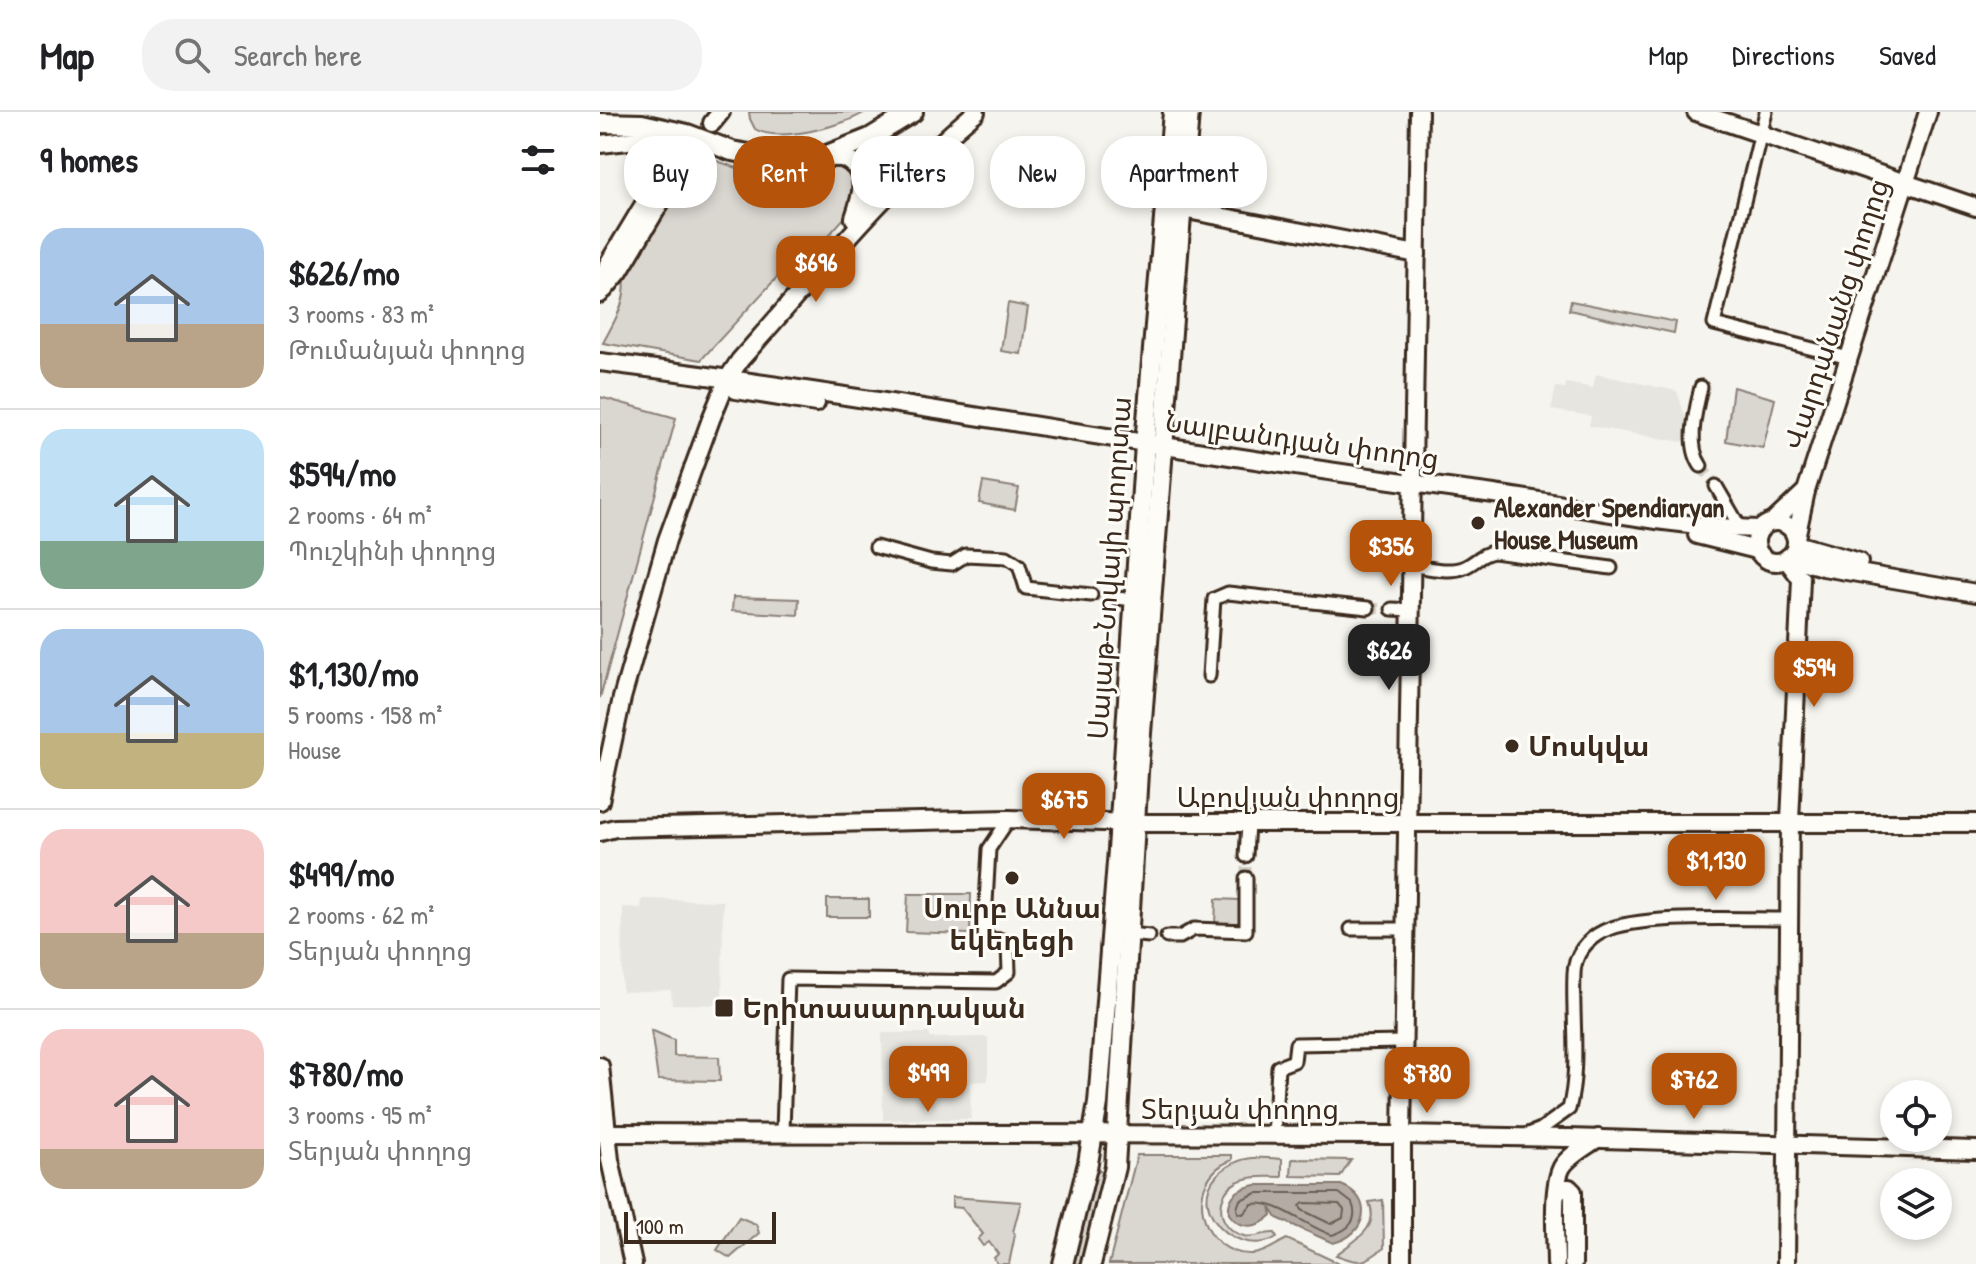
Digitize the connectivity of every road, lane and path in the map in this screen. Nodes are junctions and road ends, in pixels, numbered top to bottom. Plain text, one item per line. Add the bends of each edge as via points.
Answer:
1 (913, 112) edge
2 (961, 112) edge
3 (976, 112) edge
4 (1173, 112) edge
5 (1189, 112) edge
6 (1419, 112) edge
7 (1696, 112) edge
8 (1766, 112) edge
9 (1928, 112) edge
10 (600, 123) edge
11 (1761, 134) junction
12 (600, 144) edge
13 (733, 151) edge
14 (835, 152) edge
15 (835, 157) edge
16 (1905, 184) junction
17 (1976, 207) edge
18 (657, 208) edge
19 (1182, 209) junction
20 (855, 218) junction
21 (1417, 254) junction
22 (600, 294) edge
23 (1849, 358) junction
24 (600, 362) edge
25 (600, 372) edge
26 (722, 381) junction
27 (1701, 387) dead end
28 (1154, 448) junction
29 (1701, 466) tunnel mouth
30 (1413, 486) junction
31 (1716, 486) tunnel mouth
32 (1806, 491) junction
33 (1767, 525) junction
34 (1741, 529) junction
35 (876, 547) dead end
36 (1757, 550) junction
37 (1792, 550) junction
38 (1412, 566) junction
39 (1611, 568) dead end
40 (1976, 584) edge
41 (1976, 593) edge
42 (1091, 595) tunnel mouth
43 (1368, 608) tunnel mouth
44 (1392, 609) tunnel mouth
45 (1411, 610) junction
46 (1209, 676) dead end
47 (600, 801) edge
48 (1009, 819) junction
49 (1790, 821) junction
50 (1407, 822) junction
51 (1127, 823) junction
52 (1248, 823) junction
53 (1976, 823) edge
54 (600, 832) edge
55 (1246, 856) tunnel mouth
56 (1246, 878) tunnel mouth
57 (1787, 920) junction
58 (1351, 929) dead end
59 (1405, 929) junction
60 (1129, 934) junction
61 (1149, 936) dead end
62 (1167, 937) dead end
63 (1403, 1042) junction
64 (600, 1066) edge
65 (783, 1132) junction
66 (603, 1133) edge
67 (1094, 1135) junction
68 (1402, 1135) junction
69 (1117, 1136) junction
70 (1274, 1136) junction
71 (1521, 1137) junction
72 (1598, 1138) junction
73 (1788, 1144) junction
74 (1976, 1150) edge
75 (1557, 1192) junction
76 (633, 1264) edge
77 (1063, 1264) edge
78 (1091, 1264) edge
79 (1402, 1264) edge
80 (1556, 1264) edge
81 (1573, 1264) edge
82 (1786, 1264) edge

1 - 14 main road
2 - 20 street
3 - 26 street via 929,152
4 - 28 main road, Սայաթ-Նովայի պողոտա
5 - 19 main road, Սայաթ-Նովայի պողոտա
6 - 21 street
7 - 11 street
8 - 11 street
9 - 16 street, Վարդանանց փողոց
10 - 13 main road via 642,124
11 - 16 street
11 - 23 street via 1714,324
12 - 22 street via 657,143 667,156 662,176 608,264
15 - 20 main road via 848,159 862,176 863,196
16 - 17 street
16 - 23 street, Վարդանանց փողոց
18 - 22 street
19 - 21 street
19 - 28 main road, Սայաթ-Նովայի պողոտա
20 - 26 street
21 - 30 street
23 - 32 street, Վարդանանց փողոց
24 - 26 street, Նալբանդյան փողոց
25 - 26 street, Նալբանդյան փողոց
26 - 28 street, Նալբանդյան փողոց
26 - 47 street via 654,582
27 - 29 street via 1694,422
28 - 30 street, Նալբանդյան փողոց
28 - 51 main road, Սայաթ-Նովայի պողոտա
28 - 51 main road, Սայաթ-Նովայի պողոտա via 1125,599
30 - 34 street, Նալբանդյան փողոց
30 - 36 street, Նալբանդյան փողոց via 1694,534
30 - 38 street
31 - 34 street
32 - 33 street, Վարդանանց փողոց
32 - 37 street
33 - 34 street, Նալբանդյան փողոց
33 - 36 street via 1755,539
33 - 37 street via 1786,524
35 - 42 street via 952,564 966,555 1007,557 1019,565 1026,588
36 - 37 street via 1777,562
37 - 40 street
37 - 41 street via 1823,567
37 - 49 street via 1801,579
38 - 39 street via 1453,570 1494,552
38 - 45 street
43 - 46 street via 1220,594 1214,599
44 - 45 street
45 - 50 street
48 - 51 street, Աբովյան փողոց
48 - 54 street, Աբովյան փողոց
48 - 65 street via 989,849 984,939 1008,945 1009,972 996,982 788,979
49 - 50 street, Աբովյան փողոց
49 - 53 street, Աբովյան փողոց
49 - 57 street
50 - 52 street, Աբովյան փողոց
50 - 59 street
51 - 52 street, Աբովյան փողոց
51 - 60 main road, Սայաթ-Նովայի պողոտա
51 - 67 main road, Սայաթ-Նովայի պողոտա
52 - 55 street
56 - 62 street via 1246,931 1194,929
57 - 71 street via 1650,922 1605,930 1588,942 1576,957 1569,1109
57 - 73 street
58 - 59 street
59 - 63 street
60 - 61 street
60 - 69 main road, Սայաթ-Նովայի պողոտա
63 - 68 street
63 - 70 street via 1296,1044 1294,1061 1278,1067
64 - 66 street
65 - 66 street, Տերյան փողոց
65 - 67 street, Տերյան փողոց
66 - 76 street
67 - 69 street, Տերյան փողոց
67 - 77 main road, Սայաթ-Նովայի պողոտա
68 - 70 street, Տերյան փողոց
68 - 71 street, Տերյան փողոց
68 - 79 street
69 - 70 street, Տերյան փողոց
69 - 78 main road, Սայաթ-Նովայի պողոտա via 1115,1167
71 - 72 street, Տերյան փողոց
72 - 73 street, Տերյան փողոց
72 - 75 street via 1563,1165
73 - 74 street, Տերյան փողոց
73 - 82 street
75 - 80 street
75 - 81 street via 1573,1192

